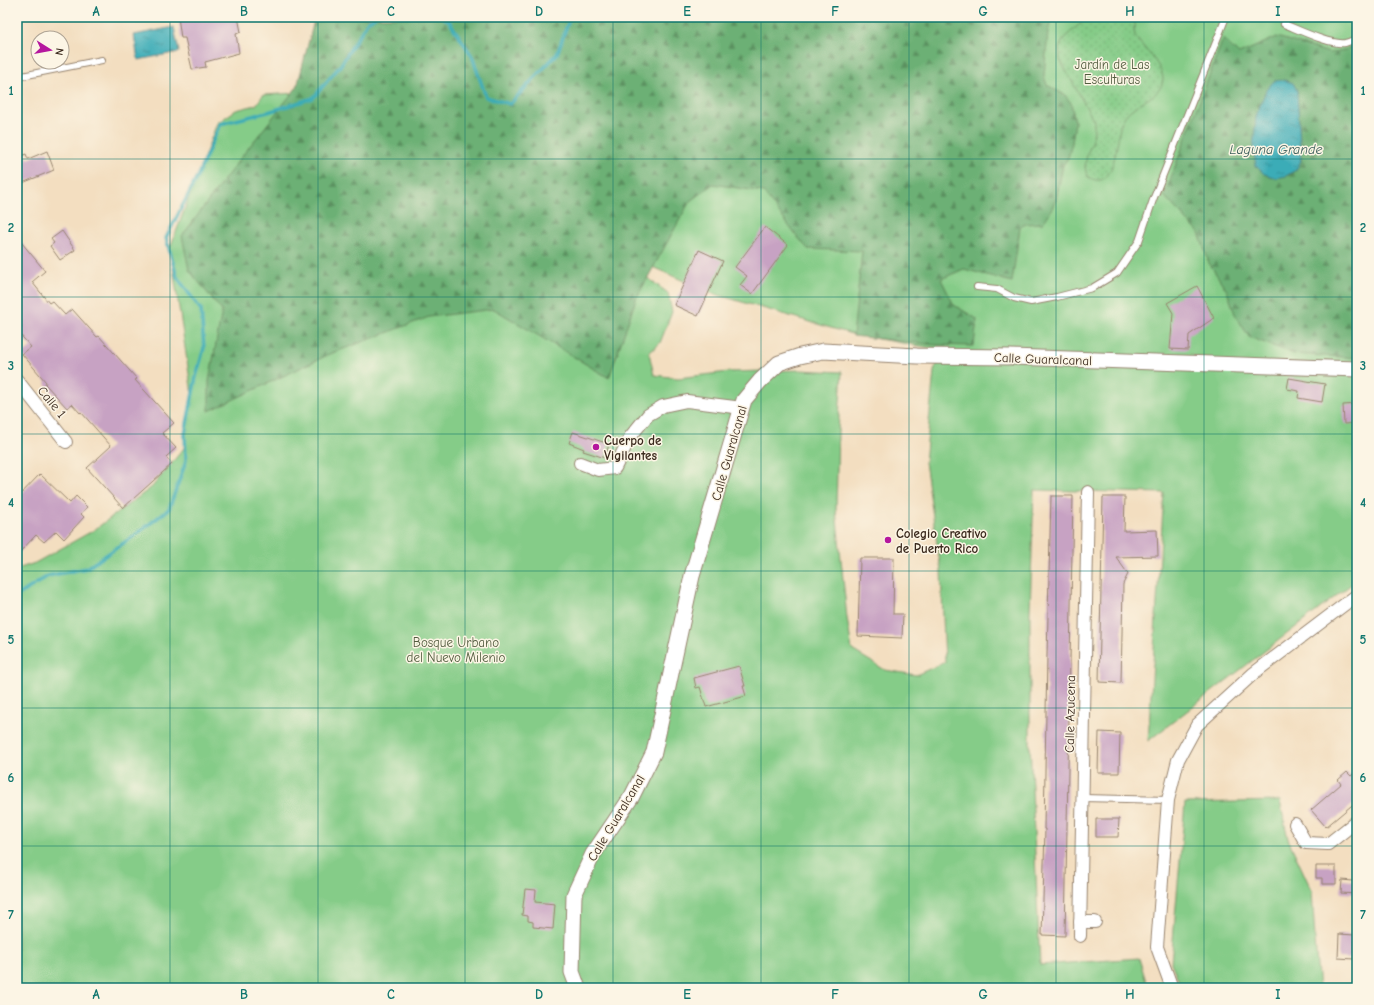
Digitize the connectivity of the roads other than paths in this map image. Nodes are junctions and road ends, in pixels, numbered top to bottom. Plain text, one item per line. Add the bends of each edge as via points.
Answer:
1 (1226, 17) edge
2 (1288, 17) edge
3 (1357, 39) edge
4 (102, 60) dead end
5 (17, 77) edge
6 (977, 287) dead end
7 (1357, 369) edge
8 (17, 380) edge
9 (742, 408) junction
10 (66, 442) dead end
11 (580, 464) dead end
12 (1088, 492) dead end
13 (1357, 595) edge
14 (1083, 798) junction
15 (1168, 800) junction
16 (1357, 821) edge
17 (1295, 824) dead end
18 (1080, 922) junction
19 (1094, 922) dead end
20 (1080, 936) dead end
21 (578, 988) edge
22 (1172, 988) edge

1 - 6 lane via 1139,241 1117,273 1092,288 1031,302 1014,298 997,289
2 - 3 lane via 1284,24 1318,39 1344,43
4 - 5 lane
7 - 9 street, Calle Guaralcanal via 823,351 780,363 760,381 744,400
8 - 10 street, Calle 1
9 - 11 street via 687,401 663,406 648,415 630,437 615,468 598,470
9 - 21 street, Calle Guaralcanal via 692,576 654,752 632,796 592,854 574,895 572,972
12 - 14 street, Calle Azucena
13 - 15 street via 1254,673 1198,725 1178,760
14 - 15 lane
14 - 18 street, Calle Azucena
15 - 22 street via 1157,947
16 - 17 street via 1328,844 1306,843
18 - 19 street
18 - 20 street, Calle Azucena

